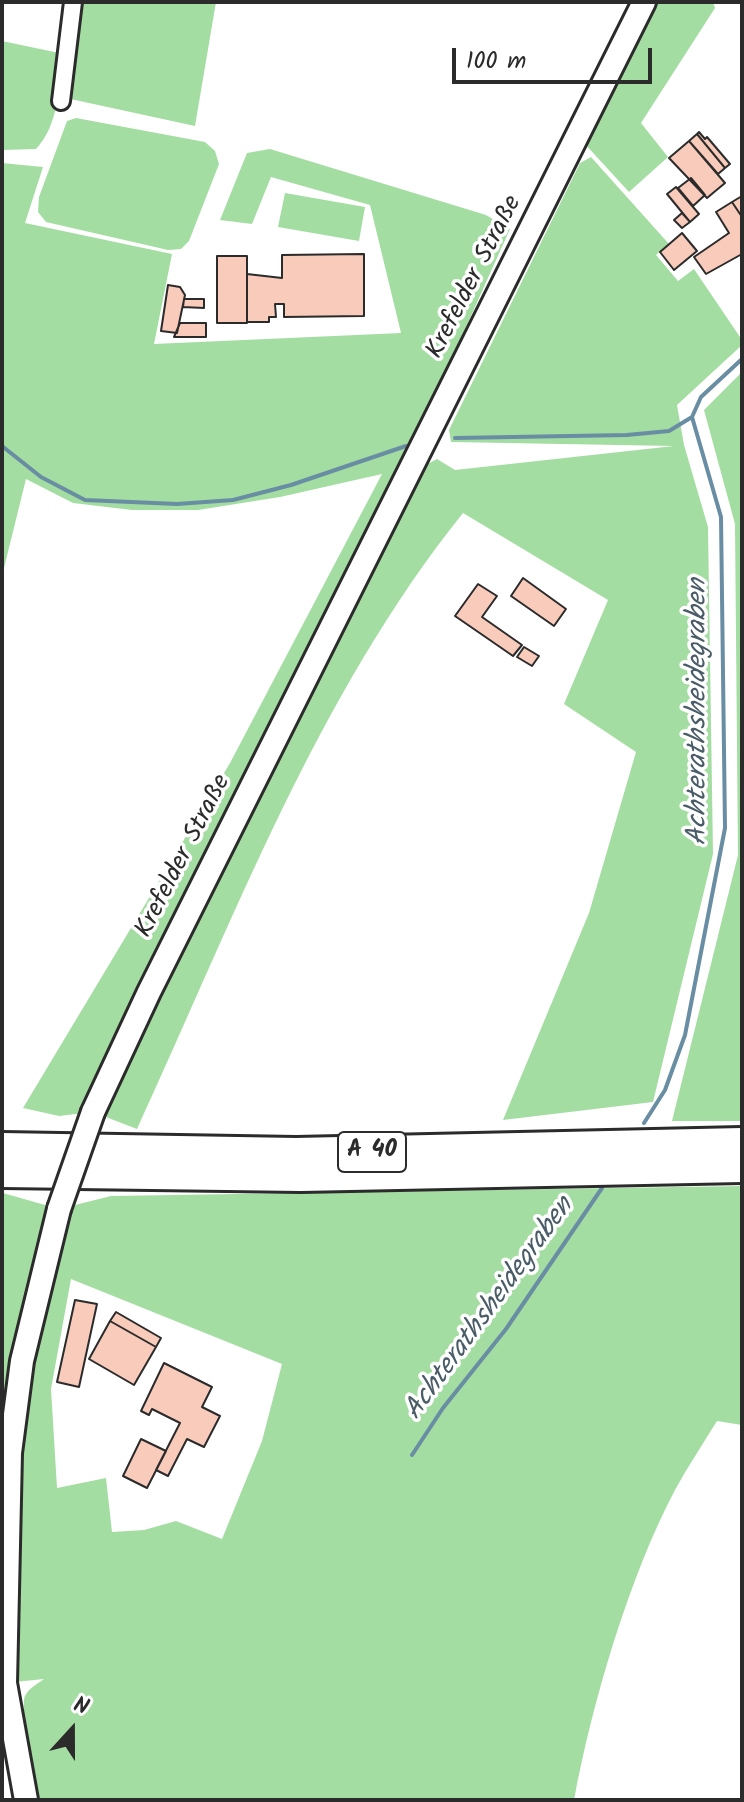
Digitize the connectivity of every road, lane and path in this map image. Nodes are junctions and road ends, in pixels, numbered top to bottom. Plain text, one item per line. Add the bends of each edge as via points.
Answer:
1 (73, 2) edge
2 (644, 2) edge
3 (61, 101) dead end
4 (742, 1143) edge
5 (2, 1148) edge
6 (742, 1167) edge
7 (2, 1172) edge
8 (26, 1800) edge

1 - 3 street
2 - 8 main road, Krefelder Straße, bridge via 149,992 93,1112 59,1209 22,1361 10,1453 5,1683
4 - 5 highway, A 40 via 296,1153
6 - 7 highway, A 40 via 301,1176

